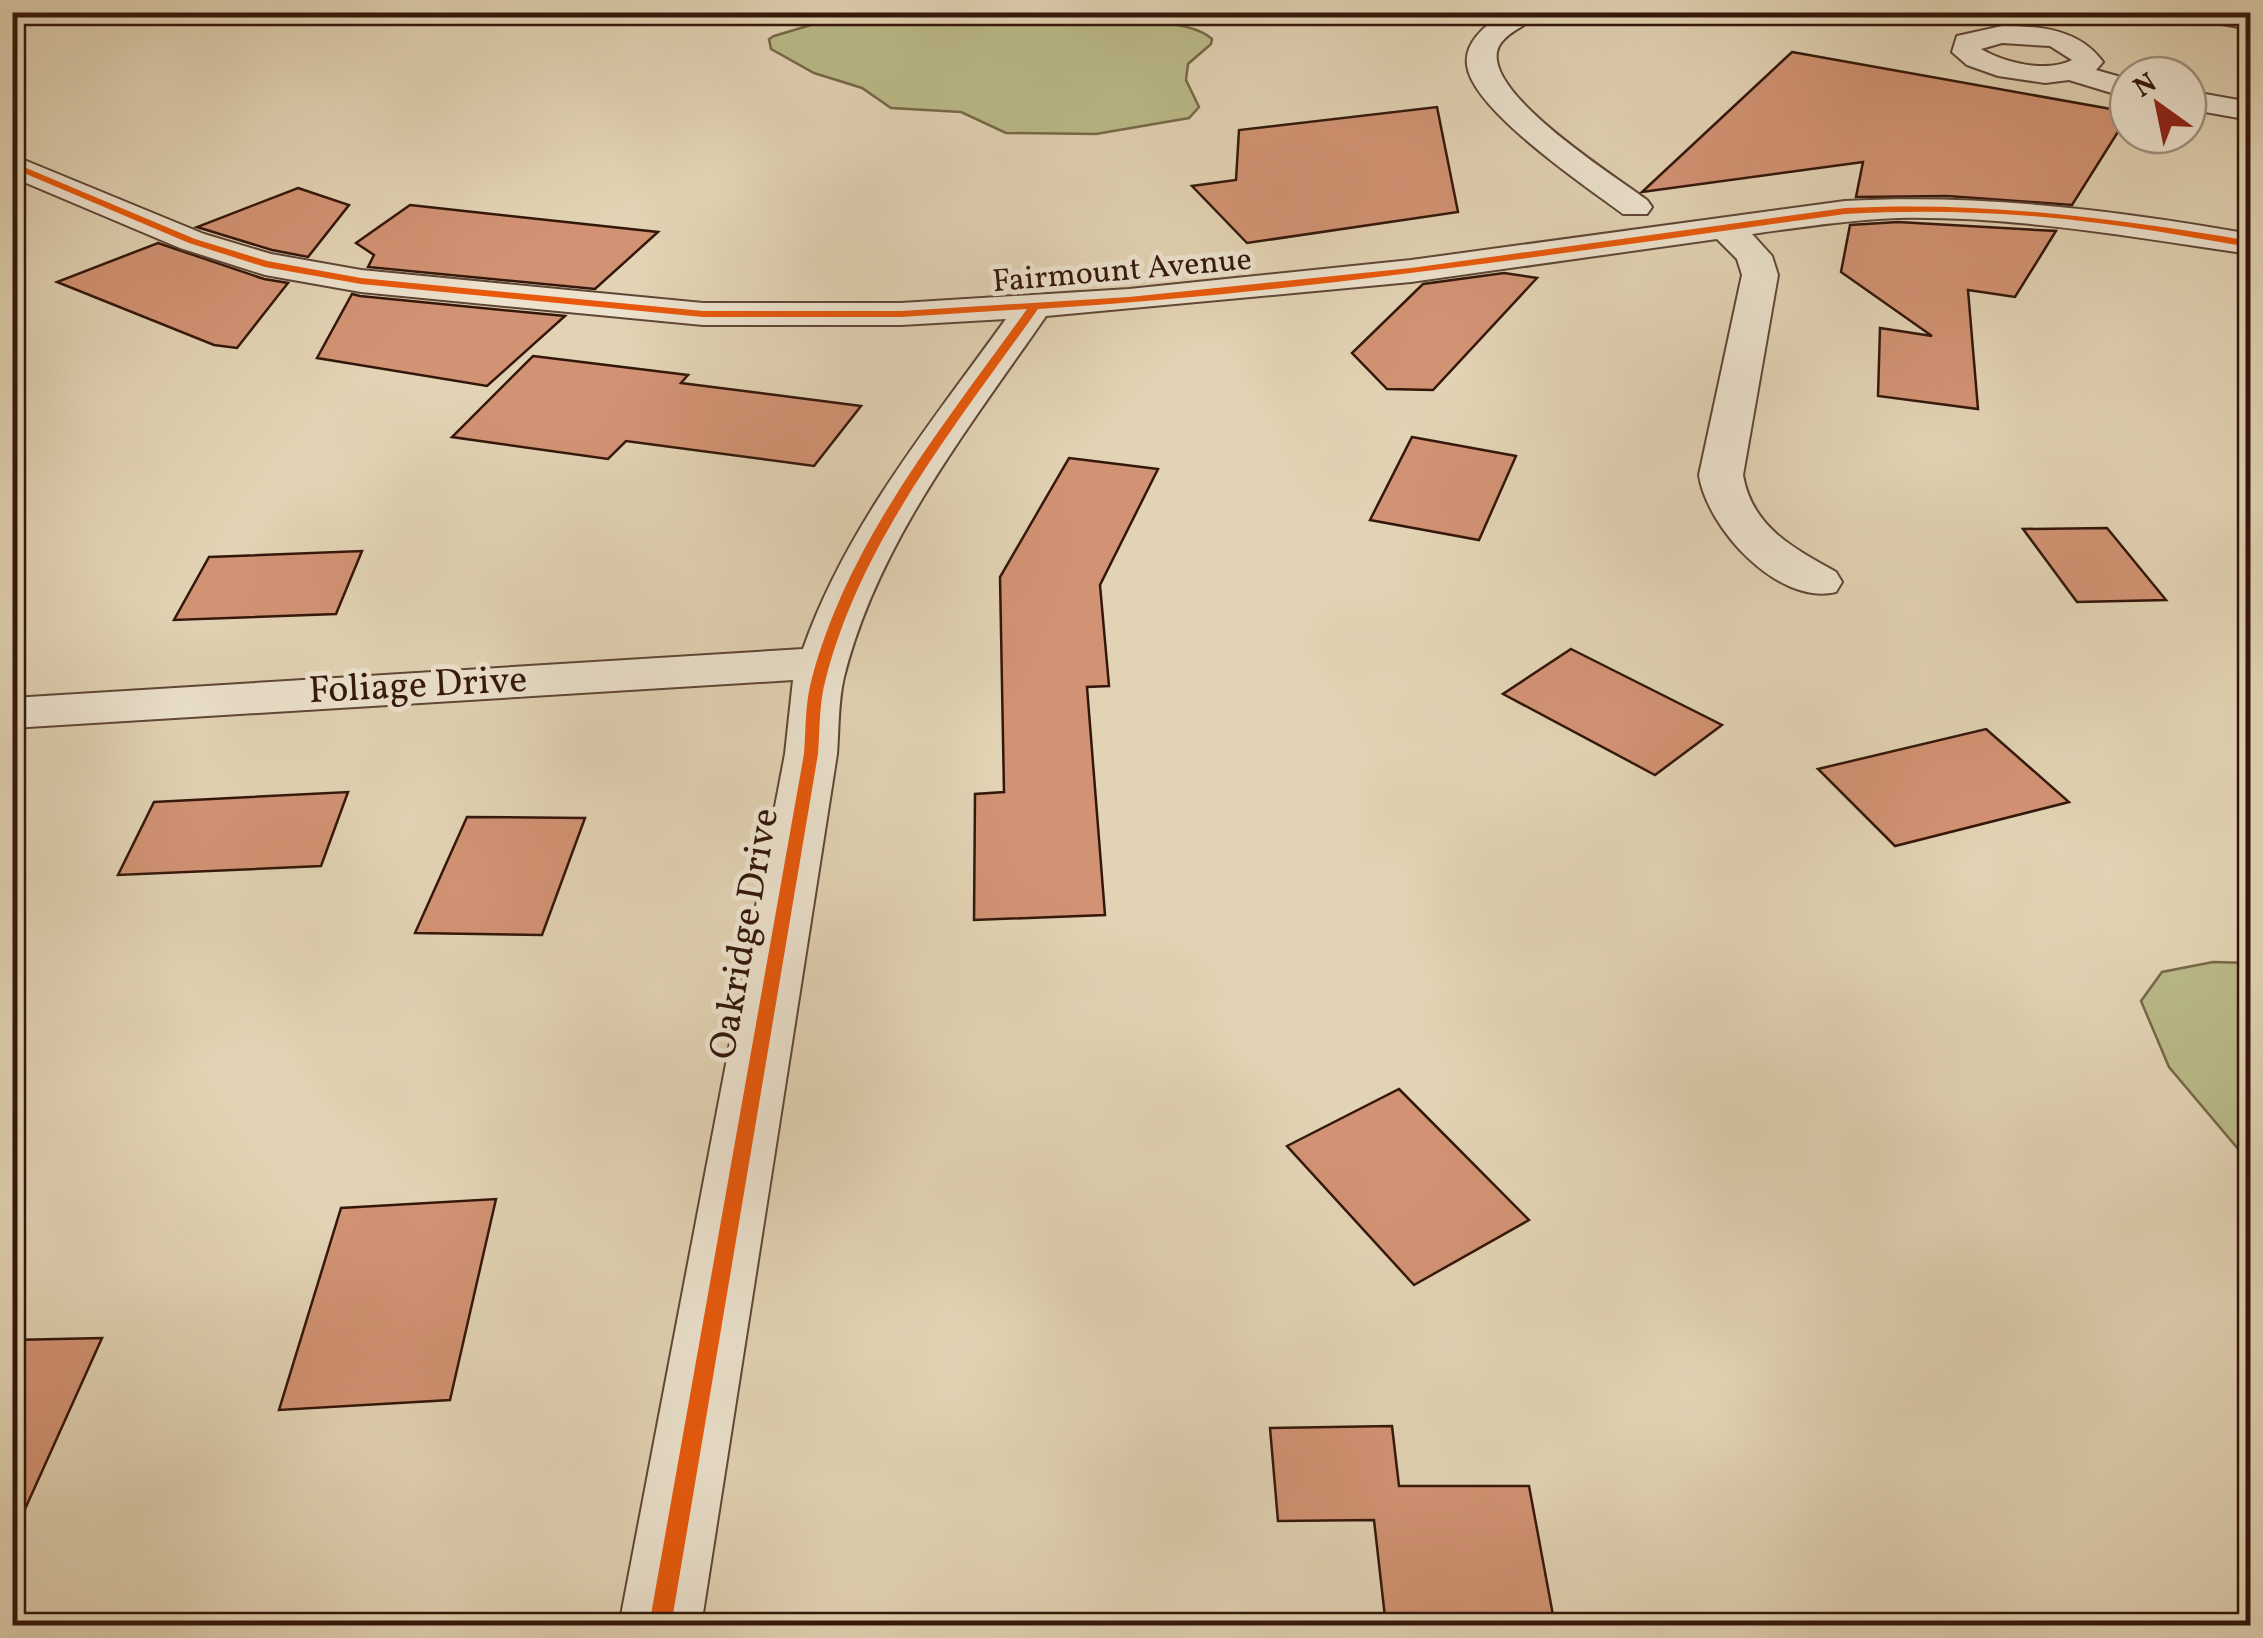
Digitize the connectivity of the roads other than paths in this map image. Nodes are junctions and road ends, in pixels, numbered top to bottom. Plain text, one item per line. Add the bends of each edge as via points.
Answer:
1 (1526, 12) edge
2 (2198, 12) edge
3 (2250, 21) edge
4 (2070, 71) dead end
5 (2108, 83) edge
6 (2208, 104) edge
7 (2250, 111) edge
8 (12, 164) edge
9 (1635, 207) dead end
10 (1726, 228) junction
11 (2250, 244) edge
12 (1034, 307) junction
13 (1819, 582) dead end
14 (824, 663) junction
15 (12, 713) edge
16 (660, 1626) edge

1 - 9 street via 1486,42 1480,62 1486,83 1513,113
2 - 3 street
4 - 5 street
6 - 7 street
8 - 12 street, Fairmount Avenue via 219,250 361,281 703,314
10 - 11 street, Fairmount Avenue via 1857,210 1955,207
10 - 12 street, Fairmount Avenue via 1318,282
10 - 13 street via 1754,256 1760,275 1722,494 1746,532
12 - 14 street, Oakridge Drive via 887,522
14 - 15 street, Foliage Drive
14 - 16 street, Oakridge Drive

